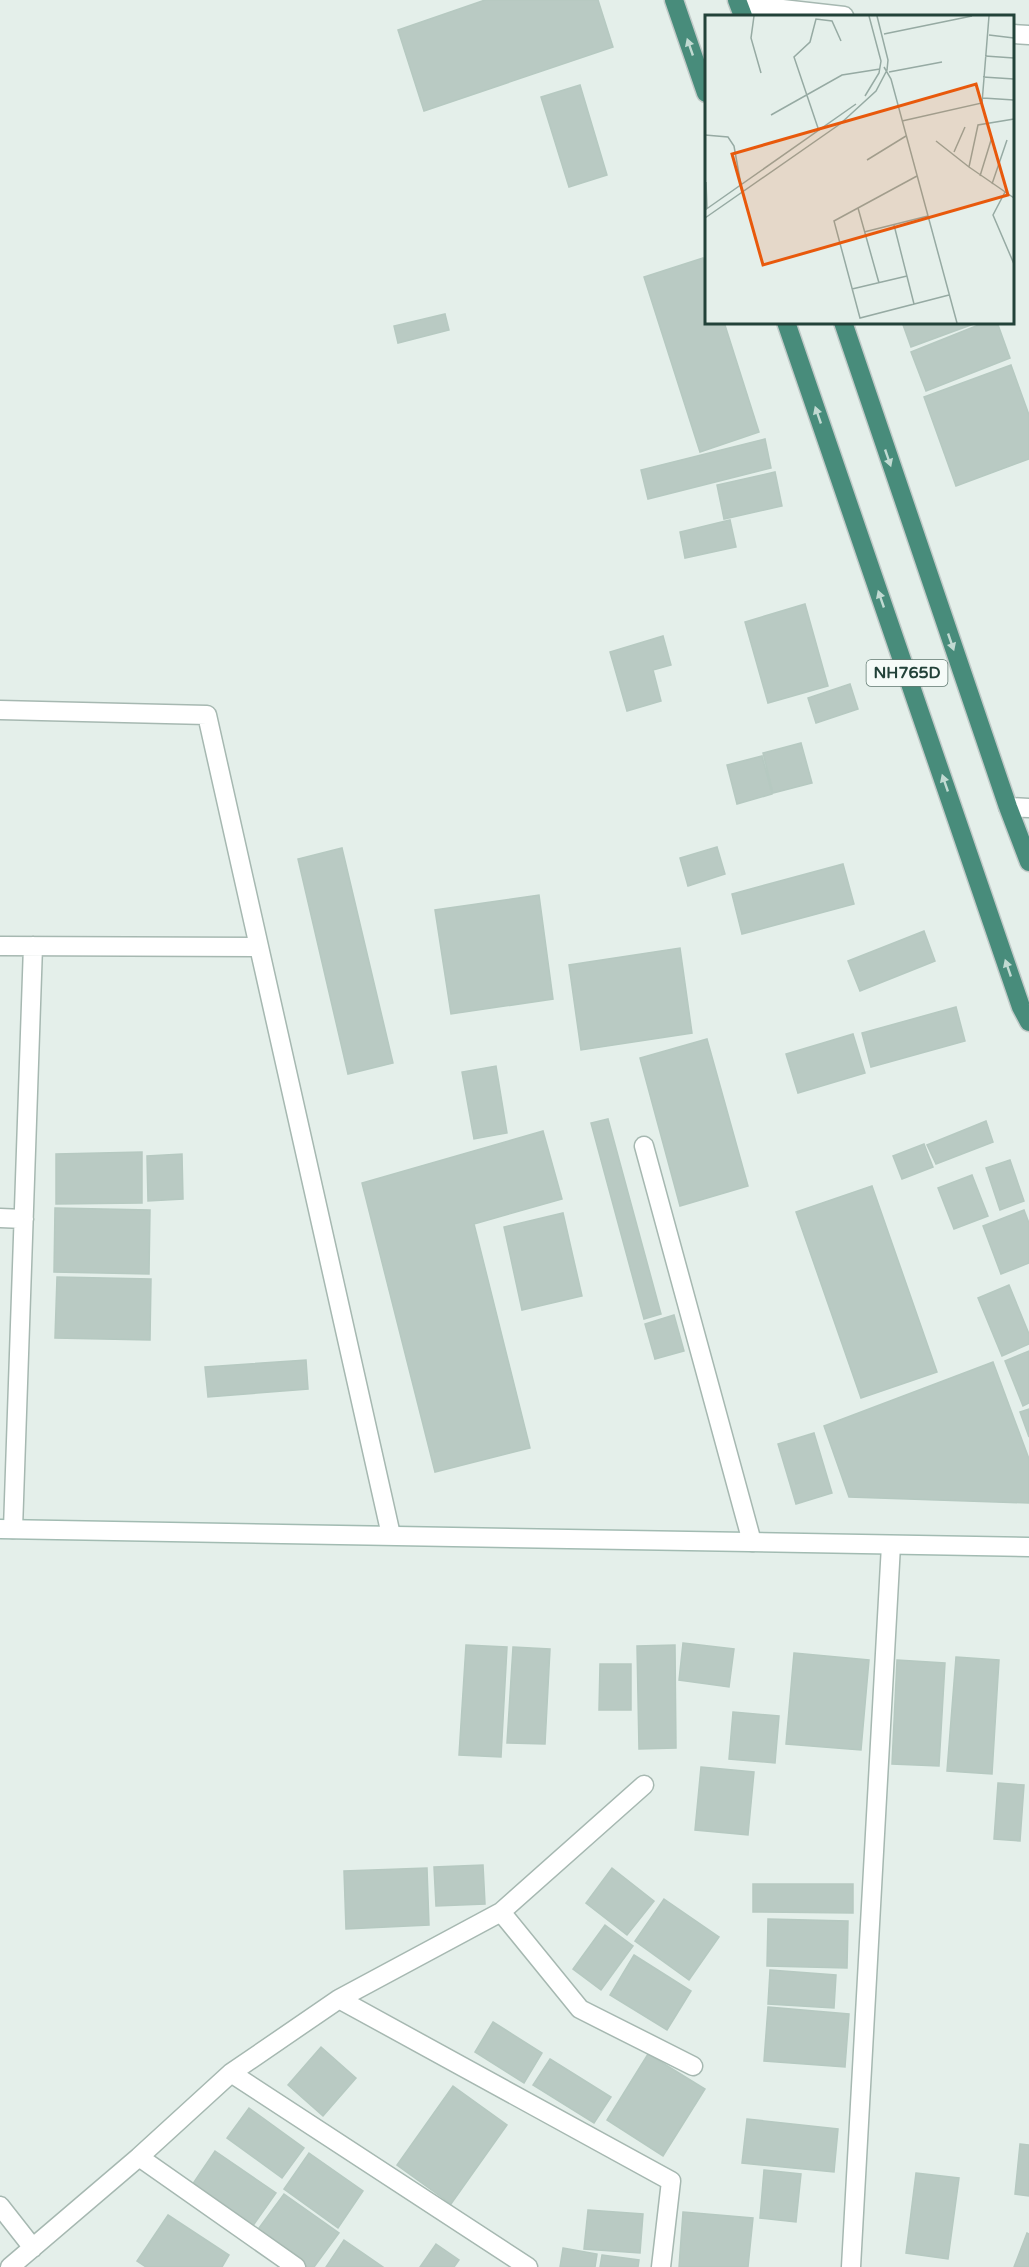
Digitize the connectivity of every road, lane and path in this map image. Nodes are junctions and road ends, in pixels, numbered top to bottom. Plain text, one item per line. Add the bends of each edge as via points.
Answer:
1 (674, 0) edge
2 (740, 7) edge
3 (832, 15) edge
4 (1014, 34) edge
5 (1029, 35) edge
6 (705, 90) edge
7 (787, 324) edge
8 (844, 324) edge
9 (0, 710) edge
10 (1008, 807) junction
11 (1029, 808) edge
12 (1029, 862) edge
13 (0, 946) edge
14 (33, 946) junction
15 (259, 947) junction
16 (1029, 1022) edge
17 (644, 1146) dead end
18 (0, 1218) edge
19 (24, 1219) junction
20 (7, 1529) edge
21 (391, 1535) junction
22 (752, 1542) junction
23 (891, 1545) junction
24 (1029, 1547) edge
25 (644, 1785) dead end
26 (501, 1912) junction
27 (339, 1999) junction
28 (693, 2066) dead end
29 (231, 2073) junction
30 (139, 2157) junction
31 (0, 2206) edge
32 (33, 2248) junction
33 (10, 2267) edge
34 (296, 2267) edge
35 (528, 2267) edge
36 (661, 2267) edge
37 (851, 2267) edge

6 -> 1 highway
2 - 3 street
4 - 5 street
16 -> 7 highway, NH765D
8 -> 10 highway, NH765D
9 - 15 street via 207,715
10 - 11 street
10 - 12 highway, NH765D
13 - 14 street
14 - 15 street
14 - 19 street
15 - 21 street
17 - 22 street
18 - 19 street
19 - 20 street
20 - 21 street
21 - 22 street
22 - 23 street
23 - 24 street
23 - 37 street
25 - 26 street
26 - 27 street
26 - 28 street via 580,2009
27 - 29 street
27 - 36 street via 671,2181
29 - 30 street
29 - 35 street
30 - 32 street
30 - 34 street
31 - 32 street
32 - 33 street

